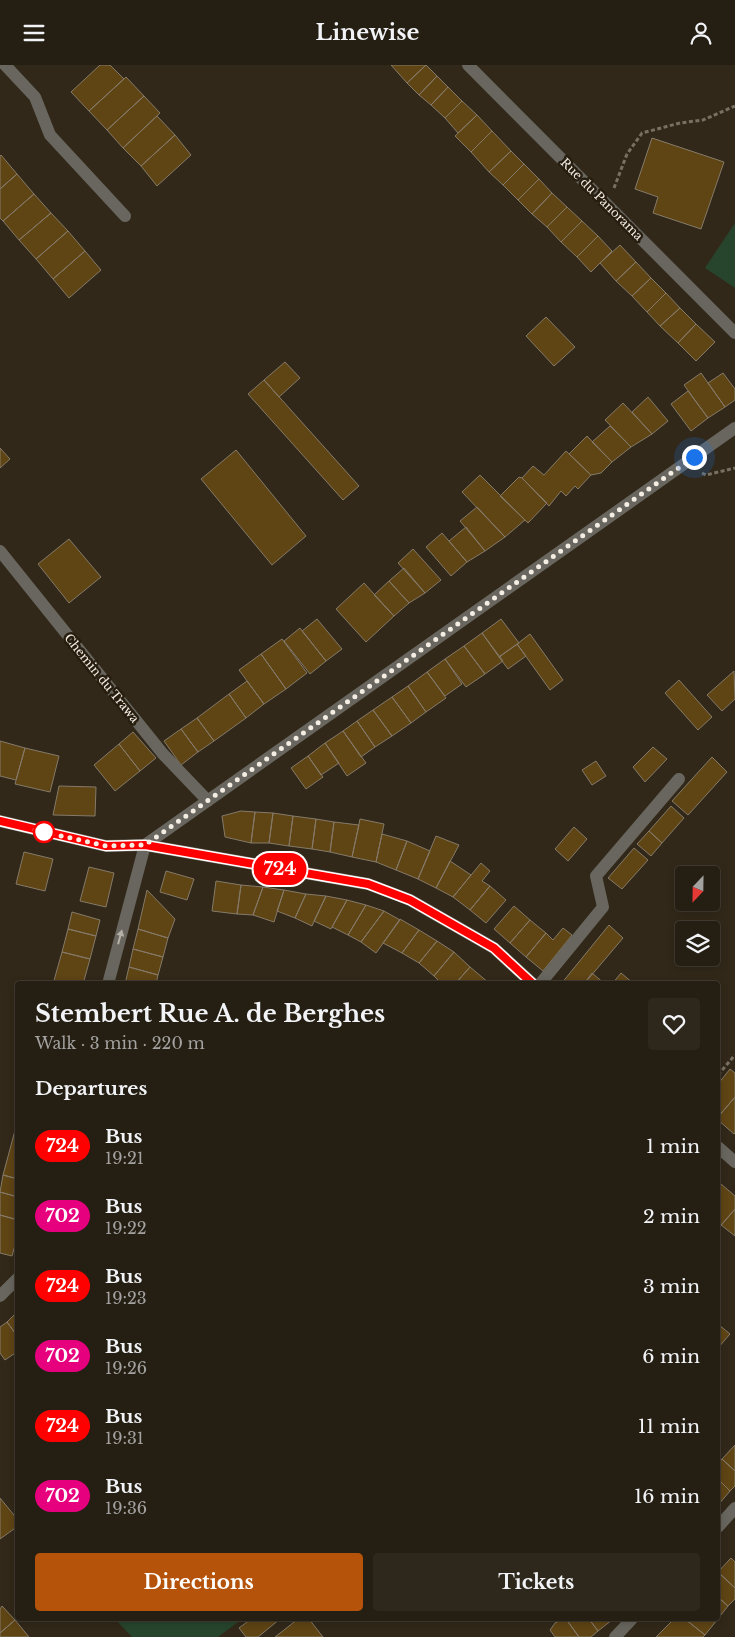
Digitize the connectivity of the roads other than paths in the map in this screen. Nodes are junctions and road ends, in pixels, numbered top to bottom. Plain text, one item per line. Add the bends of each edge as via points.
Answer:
1 (5, 65) edge
2 (468, 65) edge
3 (125, 217) dead end
4 (735, 333) edge
5 (735, 428) edge
6 (0, 551) edge
7 (679, 779) dead end
8 (208, 801) junction
9 (0, 821) edge
10 (145, 845) junction
11 (109, 981) edge
12 (530, 981) edge
13 (542, 981) edge
14 (720, 1149) edge
15 (735, 1163) edge
16 (15, 1280) edge
17 (0, 1296) edge
18 (735, 1508) edge
19 (720, 1525) edge
20 (630, 1621) edge
21 (616, 1637) edge

1 - 3 street via 35,97 50,135
2 - 4 street, Rue du Panorama
5 - 8 street
6 - 8 street, Chemin du Trawa via 163,754
7 - 13 street via 596,876 603,907
8 - 10 street
9 - 10 street via 106,846
11 -> 10 street
10 - 12 street via 368,884 410,900 494,948
14 - 15 street
16 - 17 street
18 - 19 street
20 - 21 street

